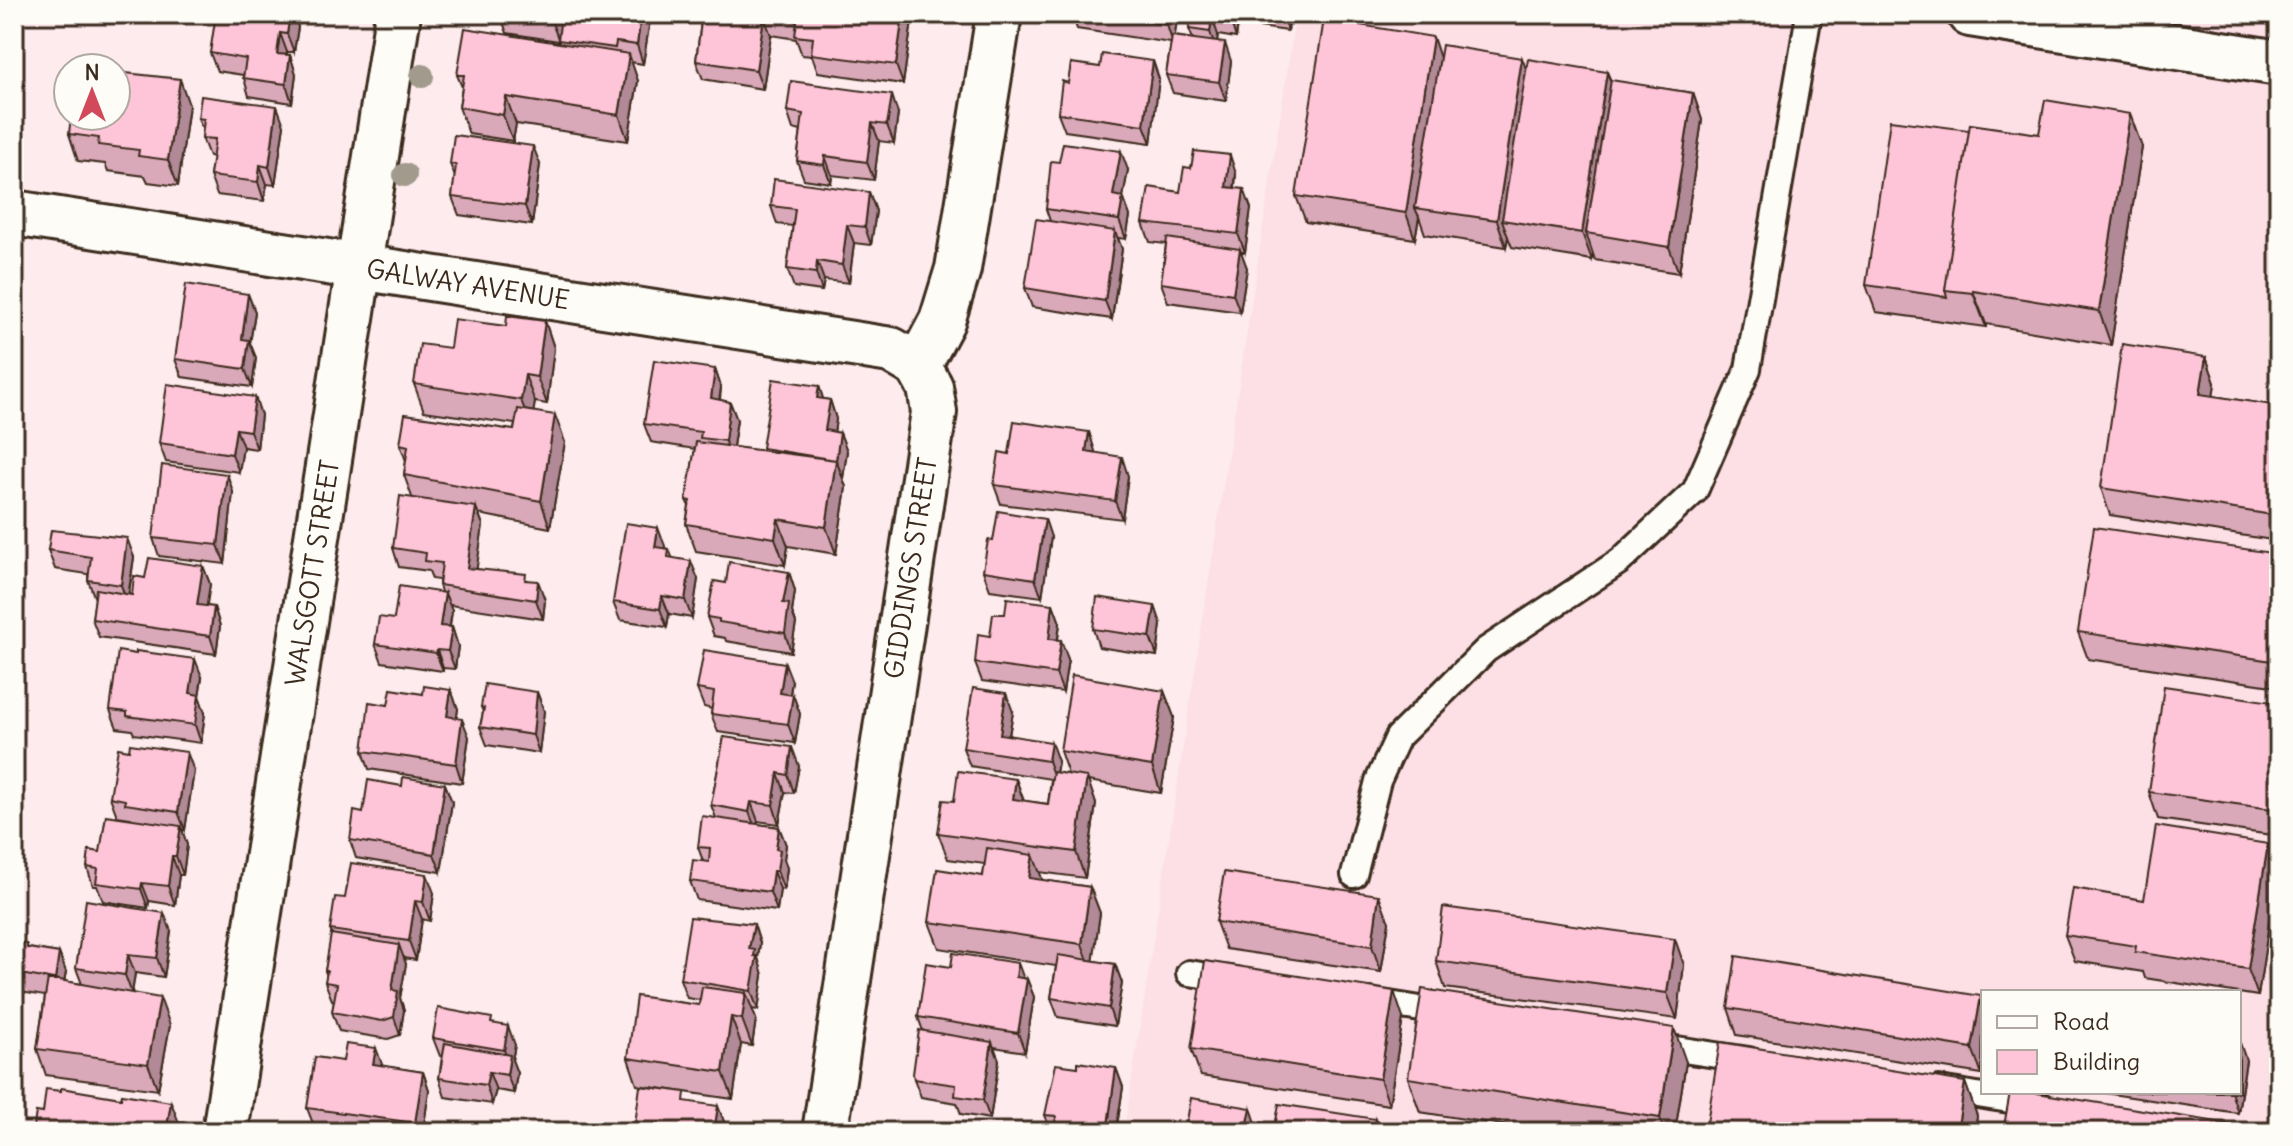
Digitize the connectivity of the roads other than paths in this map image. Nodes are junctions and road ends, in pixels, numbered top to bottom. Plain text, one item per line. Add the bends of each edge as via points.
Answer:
1 (398, 14) edge
2 (999, 14) edge
3 (1809, 14) edge
4 (1970, 14) edge
5 (2279, 63) edge
6 (14, 213) edge
7 (360, 267) junction
8 (918, 366) junction
9 (1354, 875) dead end
10 (1189, 973) dead end
11 (1252, 983) edge
12 (1346, 997) edge
13 (1473, 1017) edge
14 (1630, 1042) edge
15 (1772, 1064) edge
16 (1914, 1086) edge
17 (2072, 1110) edge
18 (225, 1132) edge
19 (825, 1132) edge

1 - 7 street, WALSGOTT STREET
2 - 8 street via 958,269 942,321
3 - 9 lane via 1748,369 1695,491 1620,561 1486,650 1398,737 1378,781
4 - 5 street
6 - 7 street, GALWAY AVENUE
7 - 8 street, GALWAY AVENUE via 891,350
7 - 18 street, WALSGOTT STREET
8 - 19 street, GIDDINGS STREET via 930,387 934,412
10 - 11 lane
12 - 13 lane
14 - 15 lane
16 - 17 lane

